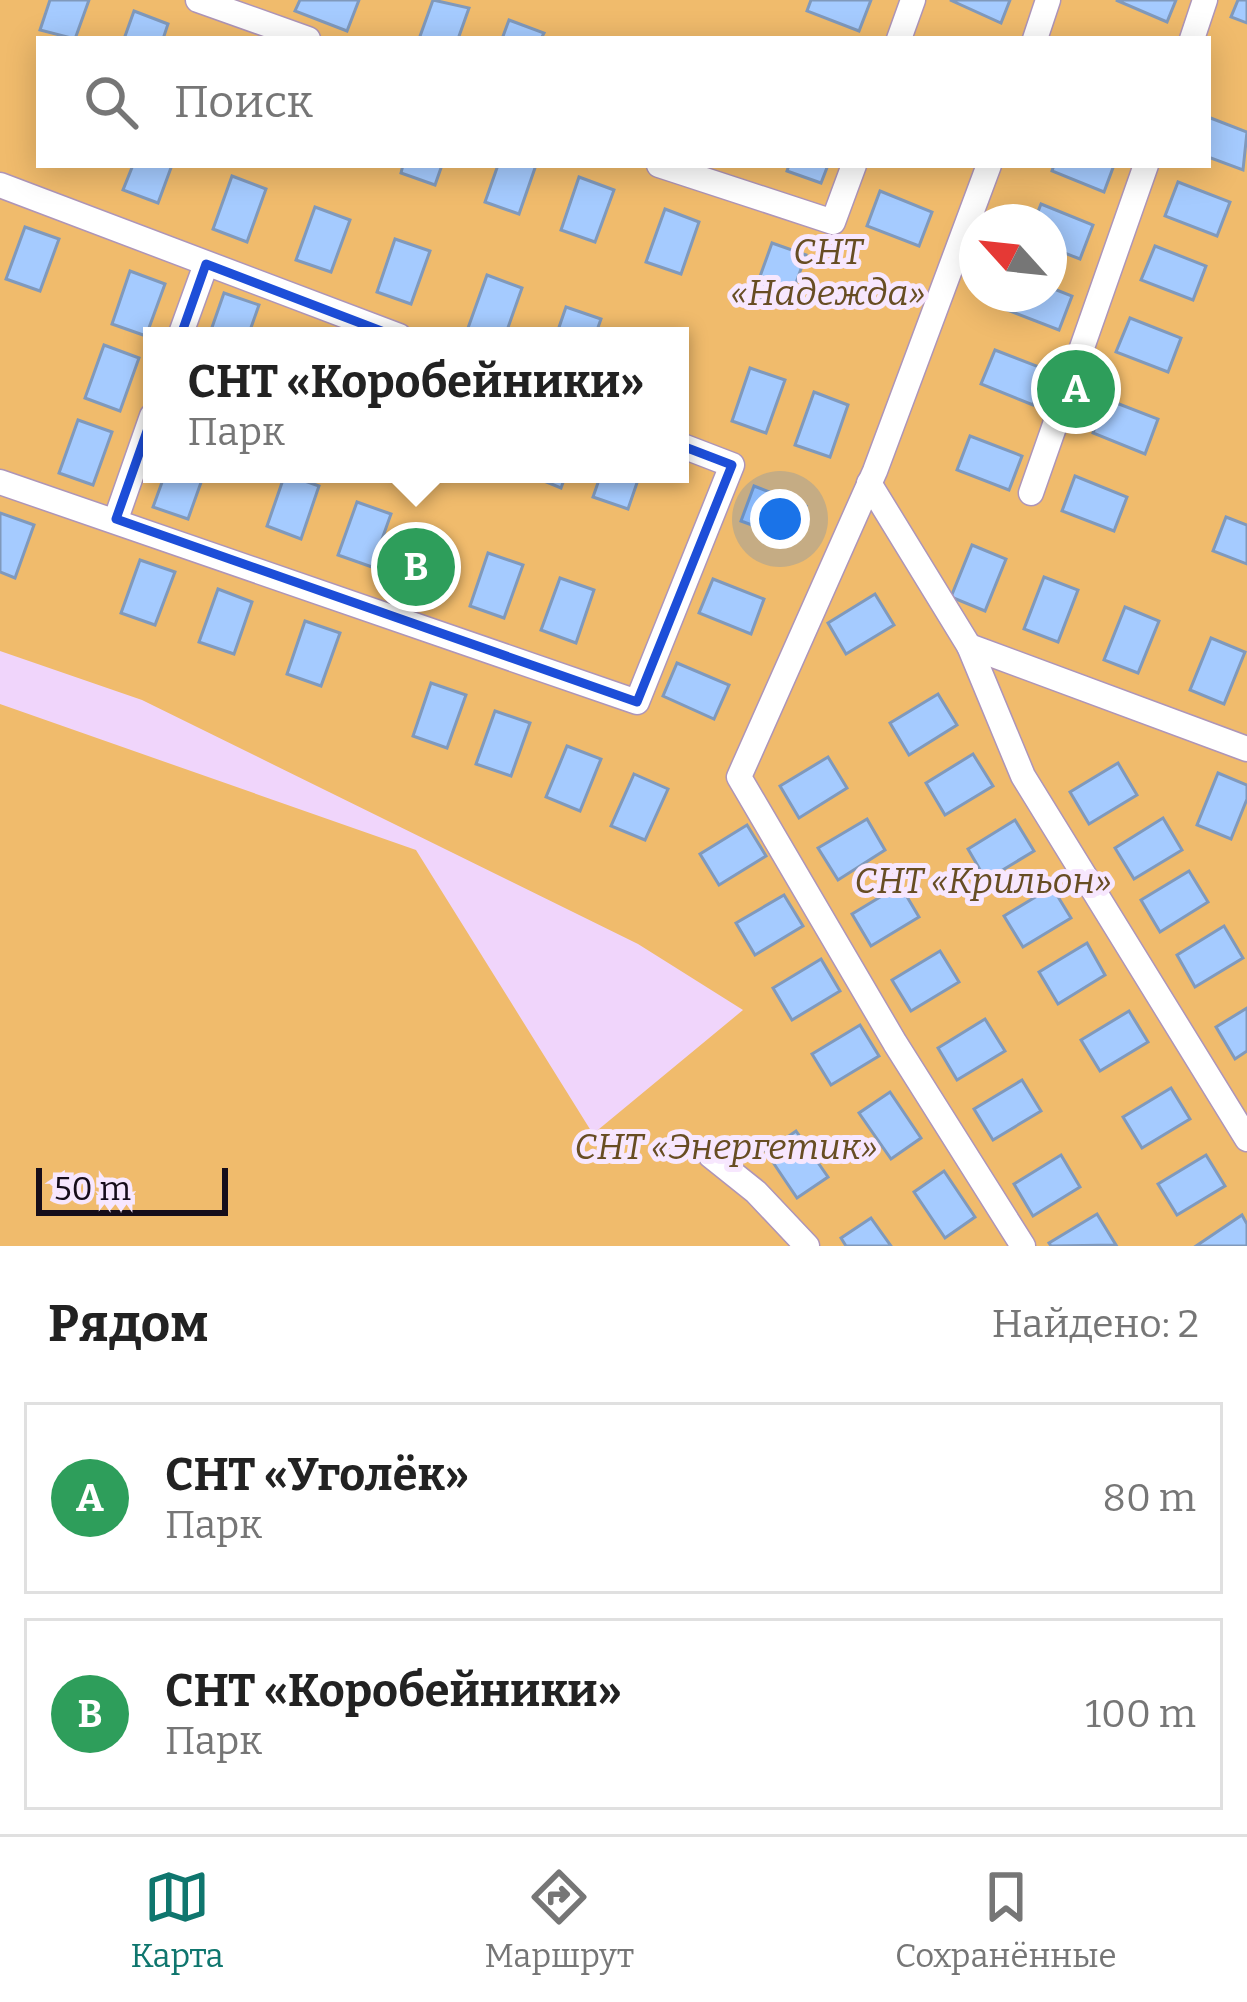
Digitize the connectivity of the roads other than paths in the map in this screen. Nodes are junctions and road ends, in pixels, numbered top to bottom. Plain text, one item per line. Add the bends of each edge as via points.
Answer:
1 (199, 0) edge
2 (913, 0) edge
3 (1048, 0) edge
4 (1205, 0) edge
5 (264, 10) edge
6 (303, 36) edge
7 (900, 36) edge
8 (1036, 36) edge
9 (1193, 36) edge
10 (667, 168) edge
11 (853, 168) edge
12 (988, 168) edge
13 (1145, 168) edge
14 (0, 185) edge
15 (206, 264) junction
16 (183, 327) edge
17 (375, 327) edge
18 (143, 442) edge
19 (689, 448) edge
20 (0, 482) edge
21 (869, 483) junction
22 (1030, 493) dead end
23 (116, 519) junction
24 (969, 646) junction
25 (1247, 749) edge
26 (1247, 1139) edge
27 (711, 1156) dead end
28 (807, 1246) edge
29 (1024, 1246) edge

1 - 5 street
2 - 7 street
3 - 8 street
4 - 9 street
5 - 6 street
10 - 11 street via 833,222
12 - 21 street
13 - 22 street
14 - 15 street
15 - 16 street
15 - 17 street
18 - 23 street
19 - 23 street via 732,465 637,702
20 - 23 street
21 - 24 street
21 - 29 street via 739,777
24 - 25 street
24 - 26 street via 1023,776
27 - 28 street

